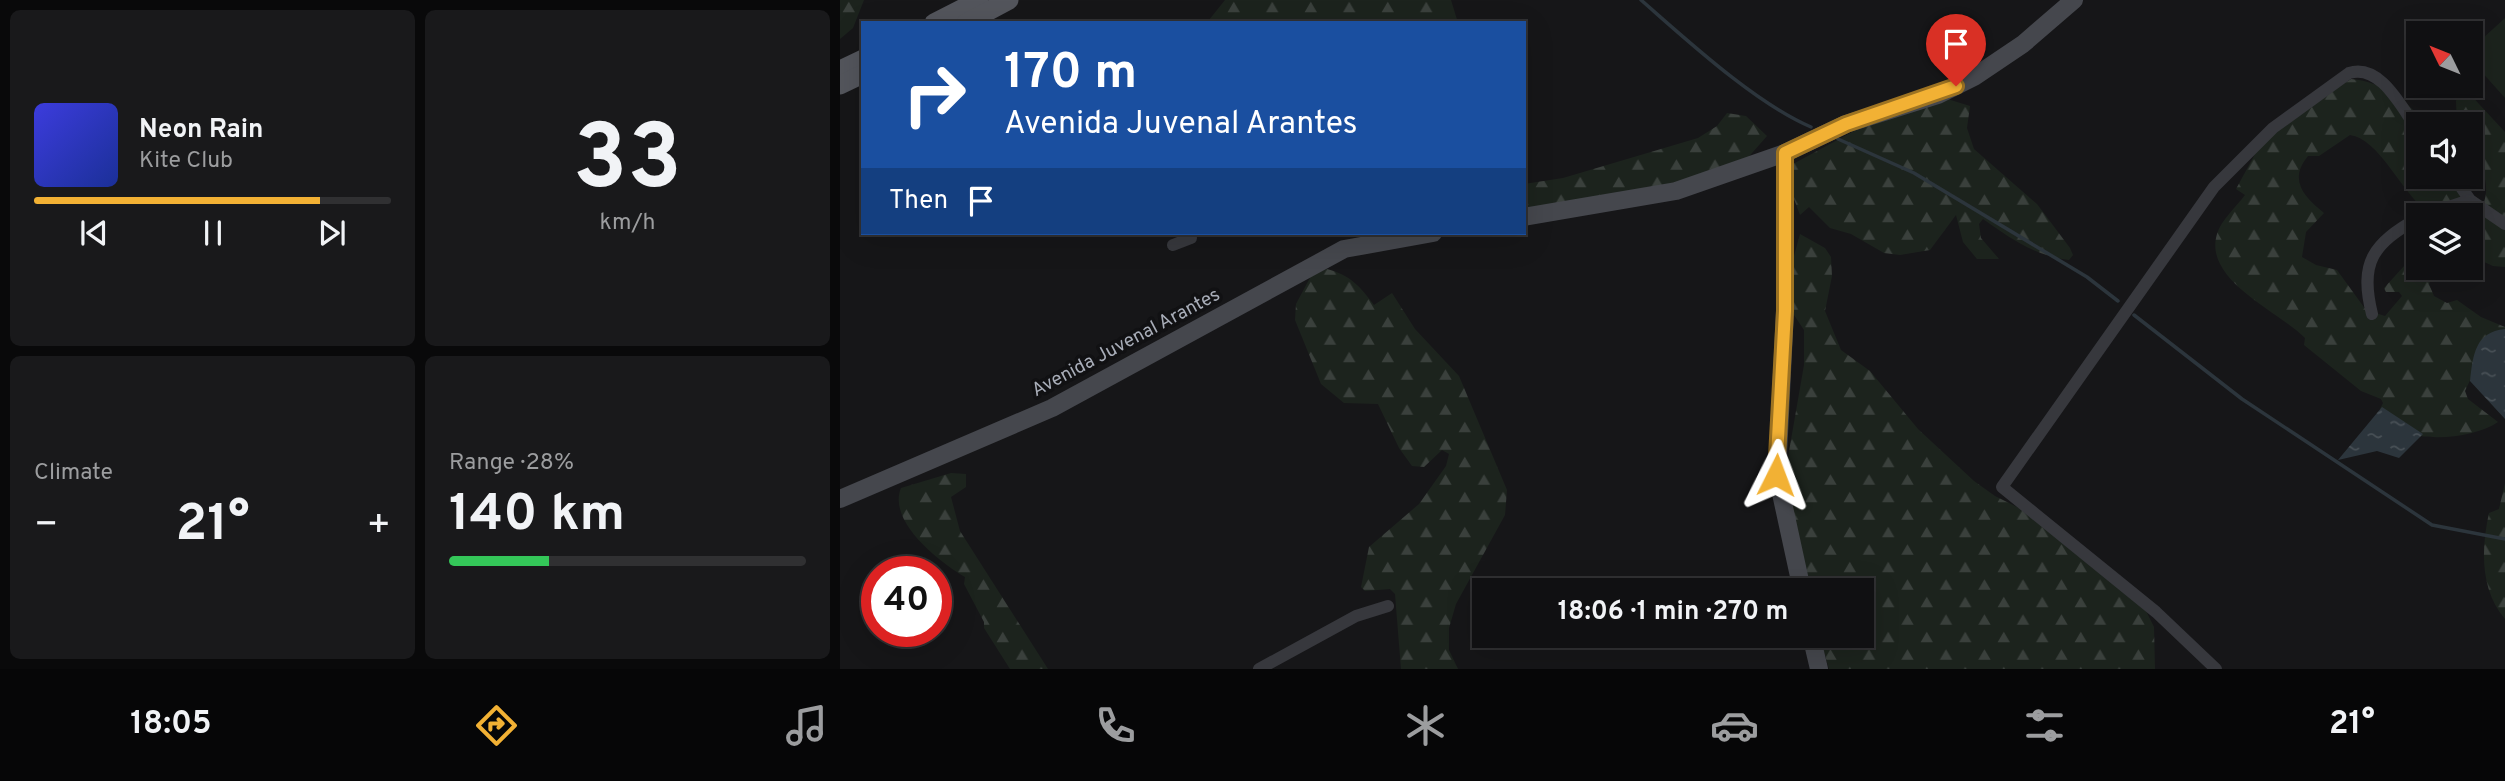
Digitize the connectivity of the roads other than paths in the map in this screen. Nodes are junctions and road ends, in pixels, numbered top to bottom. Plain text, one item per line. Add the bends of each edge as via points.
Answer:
1 (979, 0) edge
2 (1009, 0) edge
3 (2074, 0) edge
4 (938, 21) edge
5 (970, 21) edge
6 (861, 60) edge
7 (840, 70) edge
8 (861, 75) edge
9 (840, 85) edge
10 (2406, 114) edge
11 (1785, 153) junction
12 (2462, 189) edge
13 (2470, 200) junction
14 (2461, 203) edge
15 (1526, 217) edge
16 (2505, 224) edge
17 (2406, 226) edge
18 (1422, 235) edge
19 (1191, 238) dead end
20 (1173, 245) dead end
21 (2372, 314) dead end
22 (840, 499) edge
23 (1799, 578) edge
24 (1388, 606) dead end
25 (1814, 648) edge
26 (1259, 669) edge
27 (1819, 669) edge
28 (2217, 669) edge

1 - 4 main road
2 - 5 main road
3 - 11 street via 1975,77 1938,95 1812,138
6 - 7 main road
8 - 9 main road
10 - 28 street via 2380,80 2358,70 2273,128 2192,216 2002,486 2156,612
11 - 15 street via 1676,191
11 - 23 street via 1785,311 1776,475
12 - 13 street
13 - 14 street
13 - 16 street
17 - 21 street via 2390,236 2368,267 2365,285
18 - 22 street, Avenida Juvenal Arantes via 1344,249 1052,408
19 - 20 street
24 - 26 street via 1356,616
25 - 27 street

